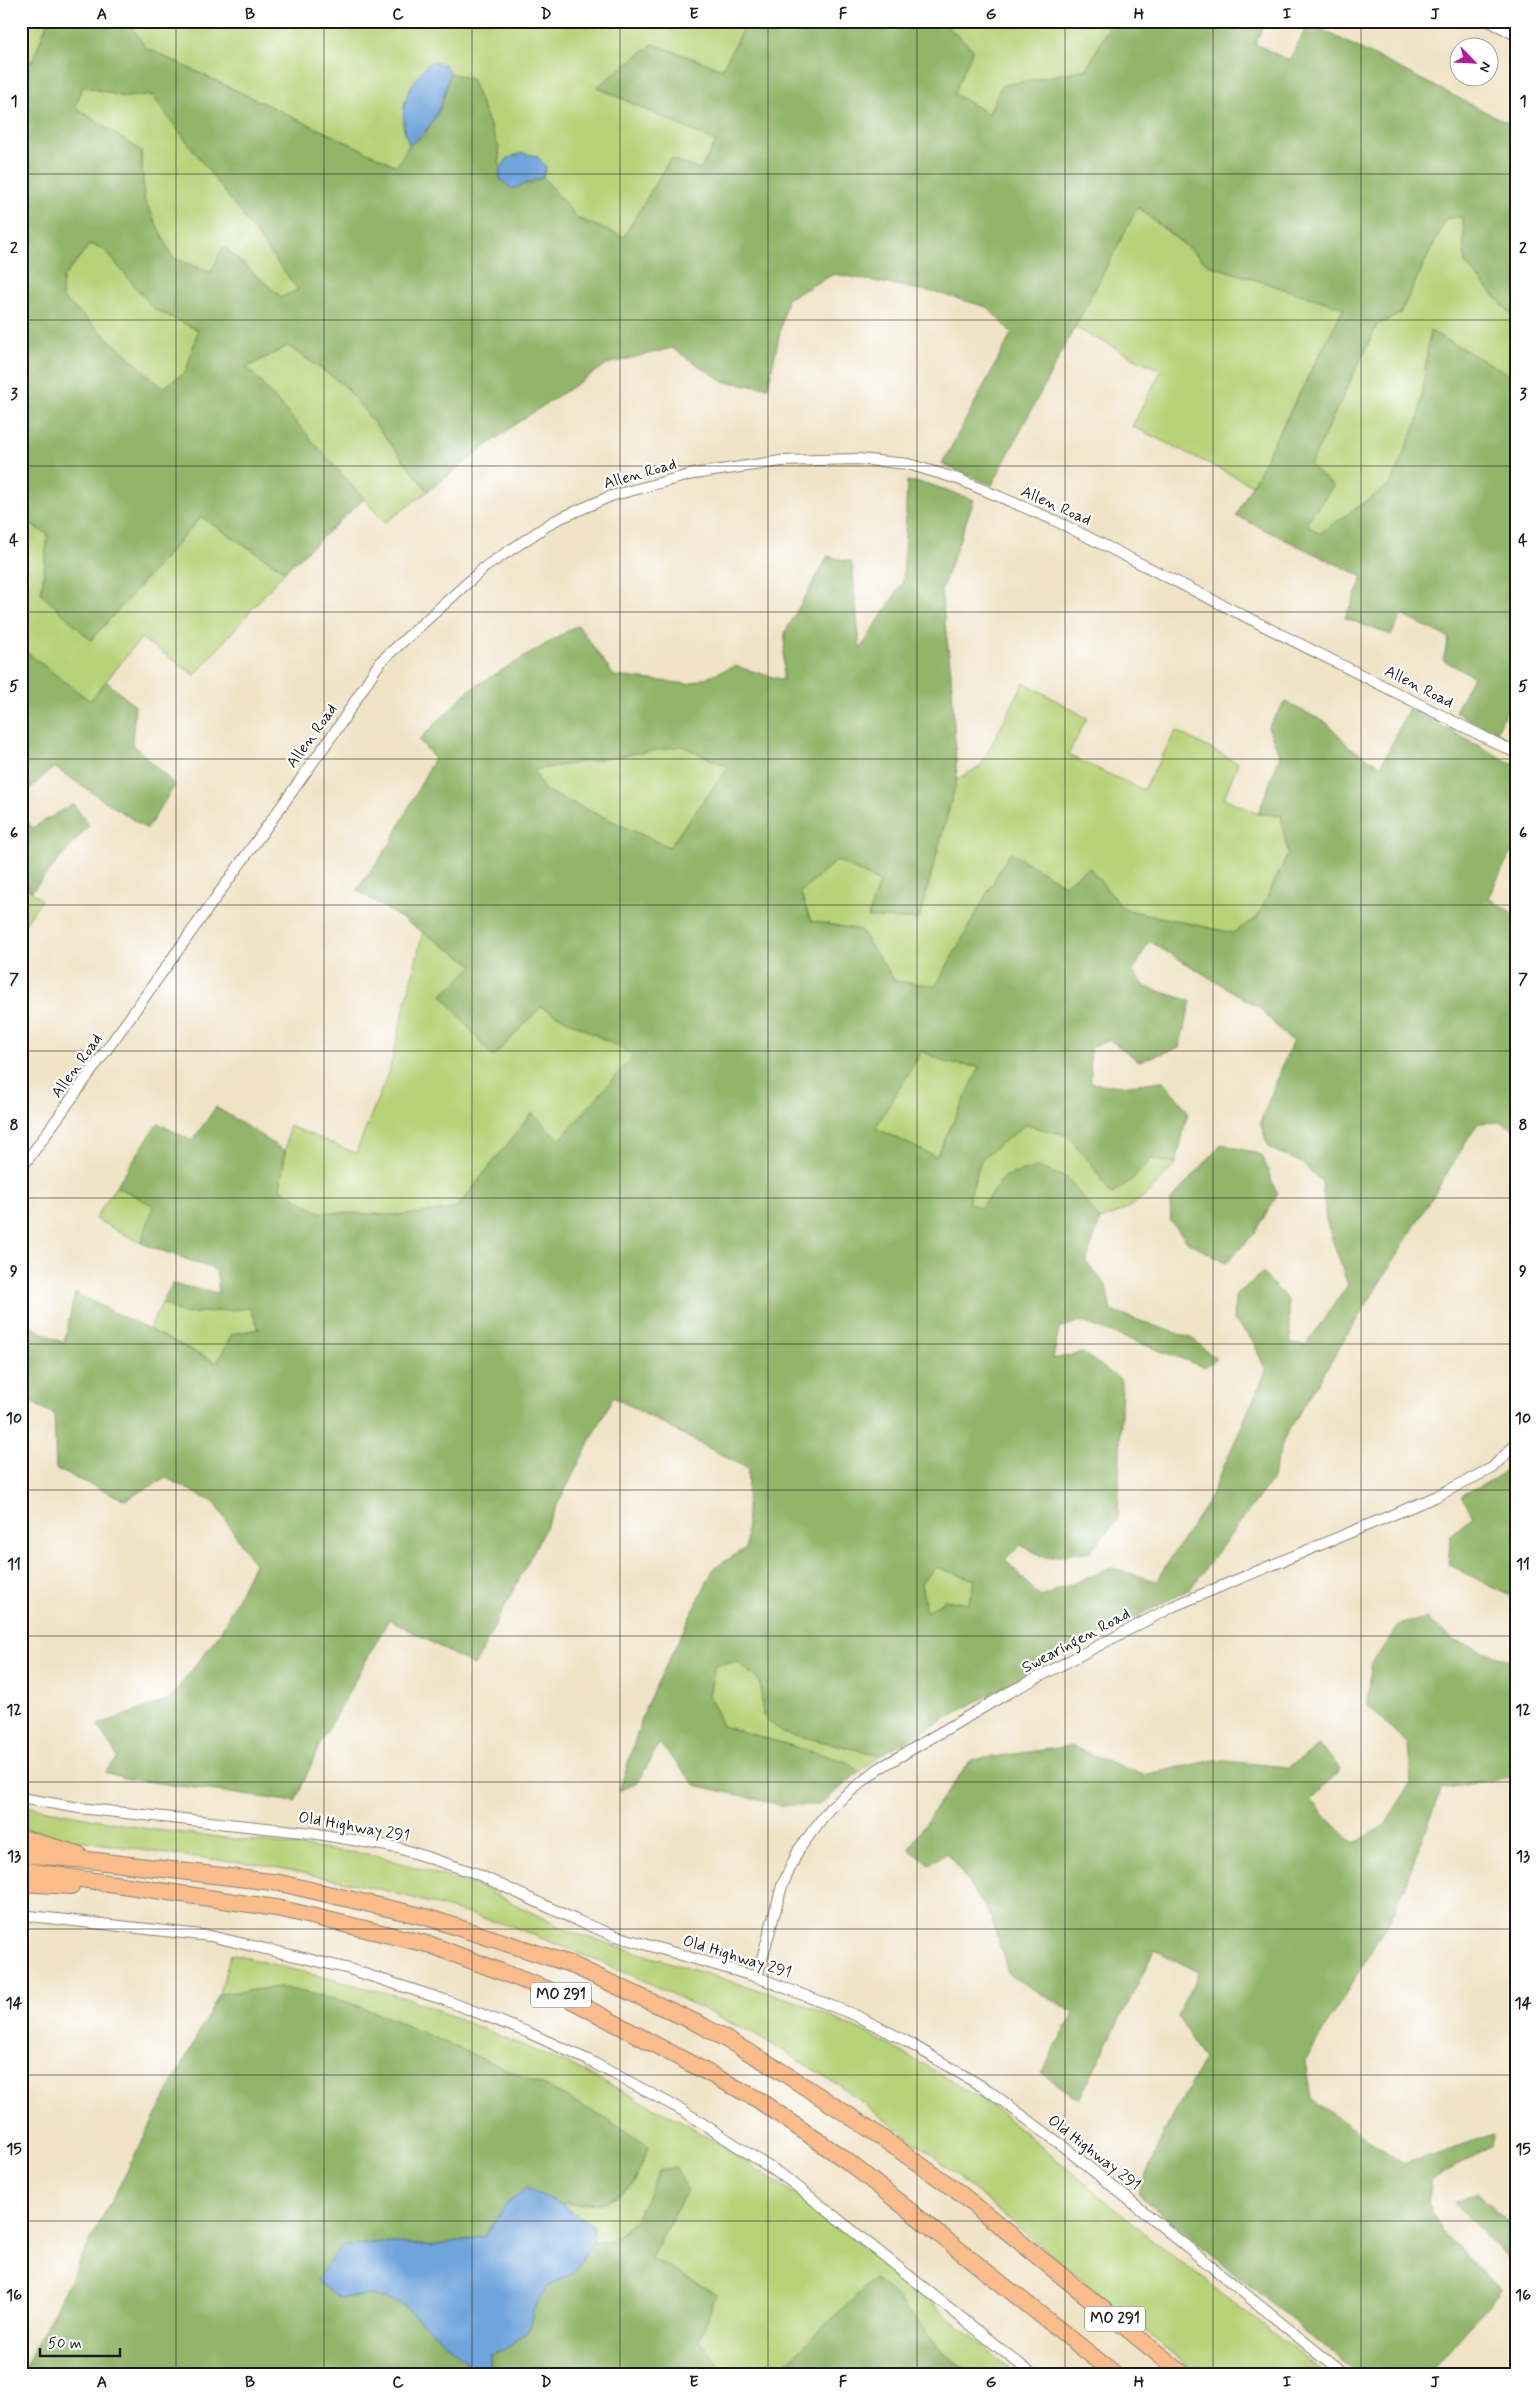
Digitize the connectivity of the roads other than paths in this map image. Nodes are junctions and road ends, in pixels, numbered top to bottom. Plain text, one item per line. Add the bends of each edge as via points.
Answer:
1 (1491, 21) edge
2 (1516, 34) edge
3 (1516, 753) edge
4 (21, 1169) edge
5 (1516, 1444) edge
6 (21, 1798) edge
7 (21, 1838) edge
8 (21, 1854) edge
9 (97, 1860) junction
10 (21, 1870) edge
11 (21, 1883) edge
12 (138, 1887) junction
13 (21, 1915) edge
14 (757, 1977) junction
15 (1032, 2374) edge
16 (1114, 2374) edge
17 (1183, 2374) edge
18 (1344, 2374) edge

1 - 2 street
3 - 4 street, Allen Road via 1054,520 958,479 908,464 858,459 781,461 693,474 611,496 554,522 485,568 380,662 339,726
5 - 14 street, Swearingen Road via 1492,1468 1435,1497 1174,1606 1008,1693 878,1769 830,1808 799,1849 782,1886
6 - 14 street, Old Highway 291 via 79,1808 312,1833 399,1848 475,1873 613,1935
7 - 9 highway
8 - 9 highway, MO 291
9 - 17 highway, MO 291 via 280,1883 426,1918 570,1964 703,2026 776,2068 941,2180
10 - 12 highway, MO 291
11 - 12 highway
12 - 16 highway, MO 291 via 282,1908 431,1945 562,1995 757,2099 782,2116 847,2161
13 - 15 street via 210,1936 337,1966 446,2000 579,2056 682,2110 789,2180
14 - 18 street, Old Highway 291 via 855,2015 988,2090 1059,2143

